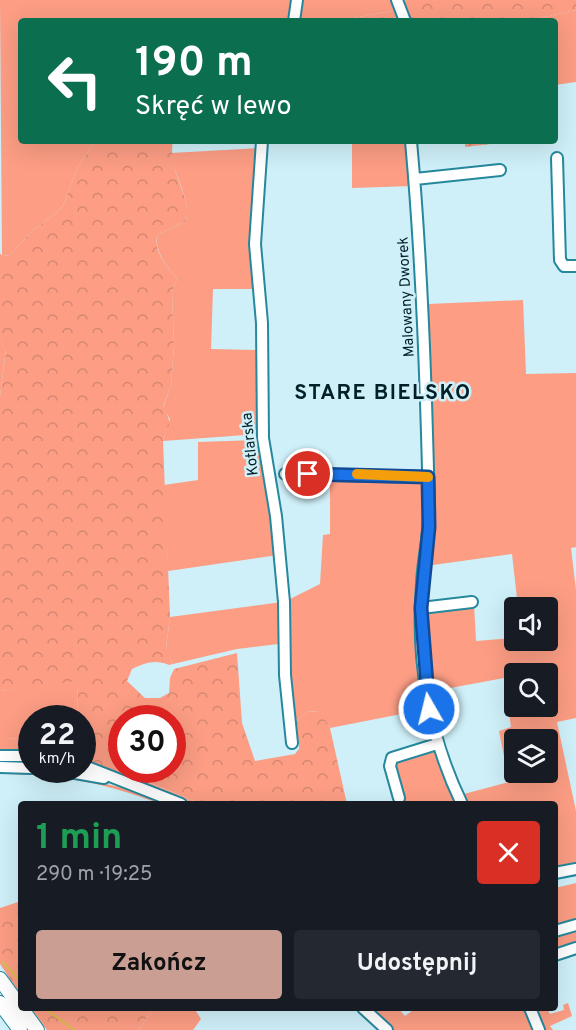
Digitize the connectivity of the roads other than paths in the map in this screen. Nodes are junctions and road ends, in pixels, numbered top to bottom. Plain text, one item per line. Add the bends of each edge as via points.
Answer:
1 (297, 0) edge
2 (397, 0) edge
3 (294, 18) edge
4 (404, 18) edge
5 (262, 144) edge
6 (411, 144) edge
7 (557, 158) dead end
8 (500, 170) dead end
9 (415, 179) junction
10 (576, 266) edge
11 (285, 474) dead end
12 (428, 477) junction
13 (472, 602) dead end
14 (421, 608) junction
15 (292, 743) dead end
16 (437, 744) junction
17 (0, 756) edge
18 (18, 756) edge
19 (0, 767) edge
20 (18, 768) edge
21 (96, 770) edge
22 (96, 778) edge
23 (136, 786) junction
24 (399, 798) dead end
25 (174, 801) edge
26 (461, 801) edge
27 (576, 869) edge
28 (558, 872) edge
29 (576, 925) edge
30 (558, 930) edge
31 (576, 948) edge
32 (558, 954) edge
33 (0, 979) edge
34 (0, 1003) edge
35 (18, 1004) edge
36 (23, 1011) edge
37 (366, 1011) edge
38 (531, 1011) edge
39 (20, 1030) edge
40 (37, 1030) edge
41 (387, 1030) edge
42 (539, 1030) edge

1 - 3 street
2 - 4 street
5 - 15 street, Kotlarska via 255,244 262,323 263,438 276,516
6 - 9 street, Malowany Dworek
7 - 10 street via 560,260 564,266
8 - 9 street
9 - 12 street, Malowany Dworek via 423,285
11 - 12 street
12 - 14 street, Malowany Dworek via 429,527
13 - 14 street
14 - 16 street, Malowany Dworek via 426,693
16 - 24 street via 392,758 390,766
16 - 26 street, Malowany Dworek
17 - 18 street
19 - 20 street
21 - 23 street
22 - 23 street
23 - 25 street
27 - 28 street
29 - 30 street
31 - 32 street
33 - 35 main road
34 - 39 main road
36 - 40 main road
37 - 41 street
38 - 42 street

